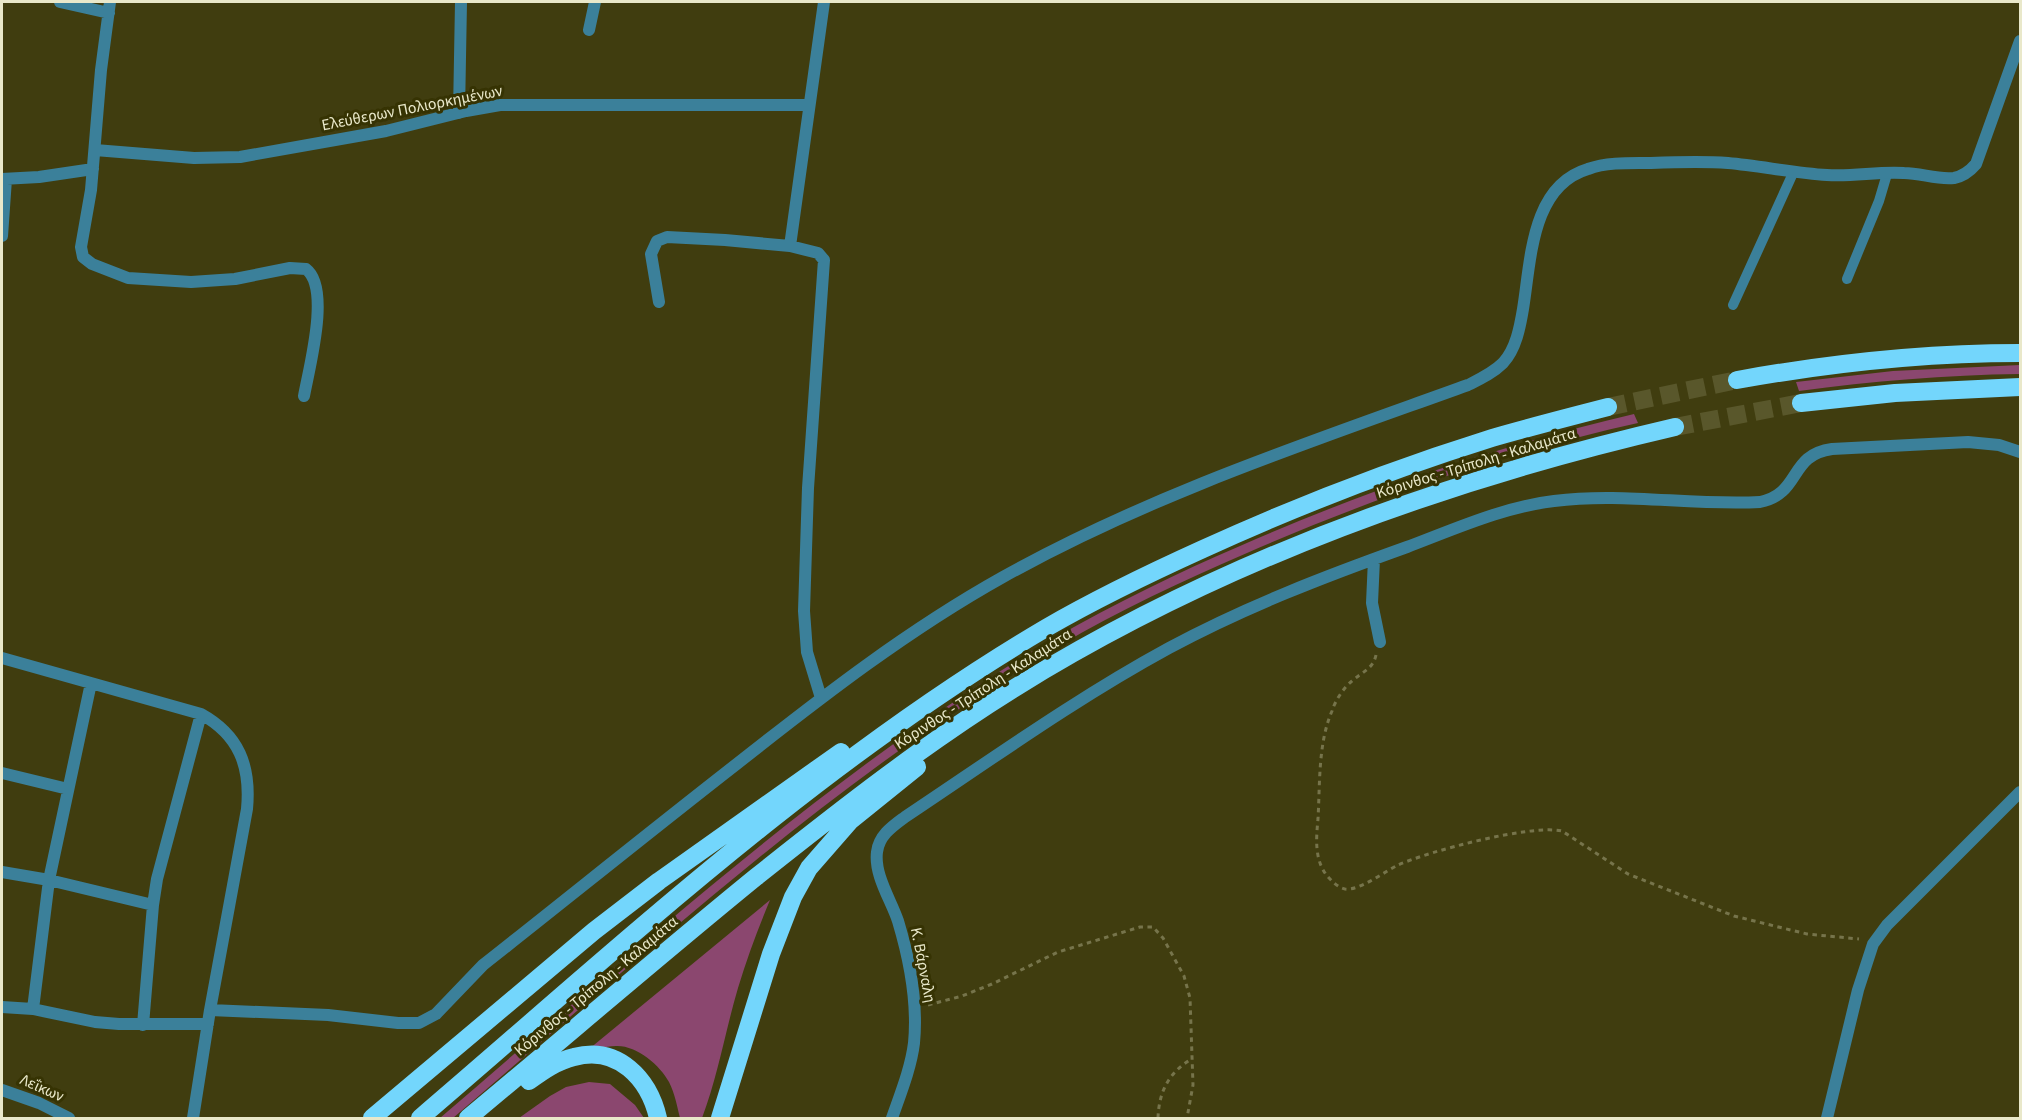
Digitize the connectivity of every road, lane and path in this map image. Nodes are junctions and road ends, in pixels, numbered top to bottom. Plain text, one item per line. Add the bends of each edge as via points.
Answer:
1 (60, 2) edge
2 (461, 2) edge
3 (596, 2) edge
4 (824, 2) edge
5 (109, 7) edge
6 (589, 30) dead end
7 (2020, 41) edge
8 (809, 105) junction
9 (459, 113) junction
10 (95, 150) junction
11 (93, 169) junction
12 (1794, 171) junction
13 (1887, 174) junction
14 (4, 179) edge
15 (2, 236) edge
16 (790, 246) junction
17 (1847, 279) dead end
18 (659, 302) dead end
19 (1733, 305) dead end
20 (2020, 353) edge
21 (1737, 380) tunnel mouth
22 (2020, 387) edge
23 (304, 396) dead end
24 (1801, 403) tunnel mouth
25 (1608, 407) tunnel mouth
26 (1675, 427) tunnel mouth
27 (2020, 452) edge
28 (1374, 559) junction
29 (1380, 642) joint
30 (2, 658) edge
31 (989, 663) junction
32 (91, 683) junction
33 (1010, 691) junction
34 (821, 698) junction
35 (201, 714) junction
36 (2, 773) edge
37 (68, 789) junction
38 (2020, 792) edge
39 (2, 872) edge
40 (49, 880) junction
41 (153, 905) junction
42 (1873, 945) junction
43 (2, 1007) edge
44 (33, 1009) junction
45 (915, 1010) junction
46 (210, 1011) junction
47 (208, 1024) junction
48 (142, 1025) junction
49 (1193, 1058) junction
50 (2, 1090) edge
51 (69, 1119) edge
52 (193, 1119) edge
53 (372, 1119) edge
54 (420, 1119) edge
55 (468, 1119) edge
56 (474, 1119) edge
57 (658, 1119) edge
58 (720, 1119) edge
59 (892, 1119) edge
60 (1158, 1119) edge
61 (1187, 1119) edge
62 (1827, 1119) edge

1 - 5 street
2 - 9 street
3 - 6 street
4 - 8 street
5 - 10 street
7 - 13 street via 1976,164 1955,178
8 - 9 street, Ελεύθερων Πολιορκημένων via 528,104
8 - 16 street
9 - 10 street, Ελεύθερων Πολιορκημένων via 386,131 240,157 194,158
10 - 11 street
11 - 14 street
11 - 23 street via 81,247 83,257 92,264 128,278 191,282 235,279 290,268 309,271 316,286 316,324
12 - 13 street via 1829,176
12 - 19 lane
12 - 34 street via 1725,163 1637,163 1587,169 1569,178 1552,194 1542,212 1514,345 1503,362 1486,375 1101,526 1000,579 881,654
13 - 17 lane
14 - 15 street
16 - 18 street via 663,238 651,254
16 - 34 street via 818,253 824,260 808,488 804,611 807,652
20 - 21 highway via 1857,362
22 - 24 highway via 1917,391
25 - 31 highway, Κόρινθος - Τρίπολη - Καλαμάτα via 1434,457 1283,514 1159,569
26 - 33 highway, Κόρινθος - Τρίπολη - Καλαμάτα via 1511,469 1338,528 1173,600
27 - 28 street via 1968,442 1819,451 1808,457 1789,486 1771,500 1748,503 1607,497 1554,501 1505,511
28 - 29 street via 1372,603
28 - 45 street, Κ. Βάρναλη via 1242,611 1133,668 892,826 876,854 905,948
29 - 42 path via 1375,662 1351,681 1331,711 1323,745 1316,842 1319,862 1336,885 1346,889 1361,887 1400,865 1440,851 1549,829 1562,831 1628,874 1734,916
30 - 32 street
31 - 53 highway via 939,687 812,771 659,881 594,931
31 - 54 highway, Κόρινθος - Τρίπολη - Καλαμάτα via 866,747 780,813
32 - 35 street
32 - 37 street
33 - 55 highway, Κόρινθος - Τρίπολη - Καλαμάτα via 887,775 802,840
33 - 58 highway via 850,821 809,868 778,934
34 - 46 street via 483,965 436,1014 424,1021 408,1024 328,1015
35 - 41 street
35 - 46 street via 221,727 235,744 249,785 244,832
36 - 37 street
37 - 40 street
38 - 42 street via 1887,925
39 - 40 street
40 - 41 street
40 - 44 street
41 - 48 street
42 - 62 street via 1858,990
43 - 44 street
44 - 48 street via 95,1022
45 - 49 path via 992,984 1058,952 1140,927 1153,927 1184,976 1190,998
45 - 59 street, Κ. Βάρναλη via 913,1046
46 - 47 street
47 - 48 street
47 - 52 street
49 - 60 path via 1179,1066 1167,1081 1158,1104
49 - 61 path
50 - 51 street, Λεΐκων
56 - 57 highway via 551,1066 592,1055 606,1056 633,1071 650,1093

